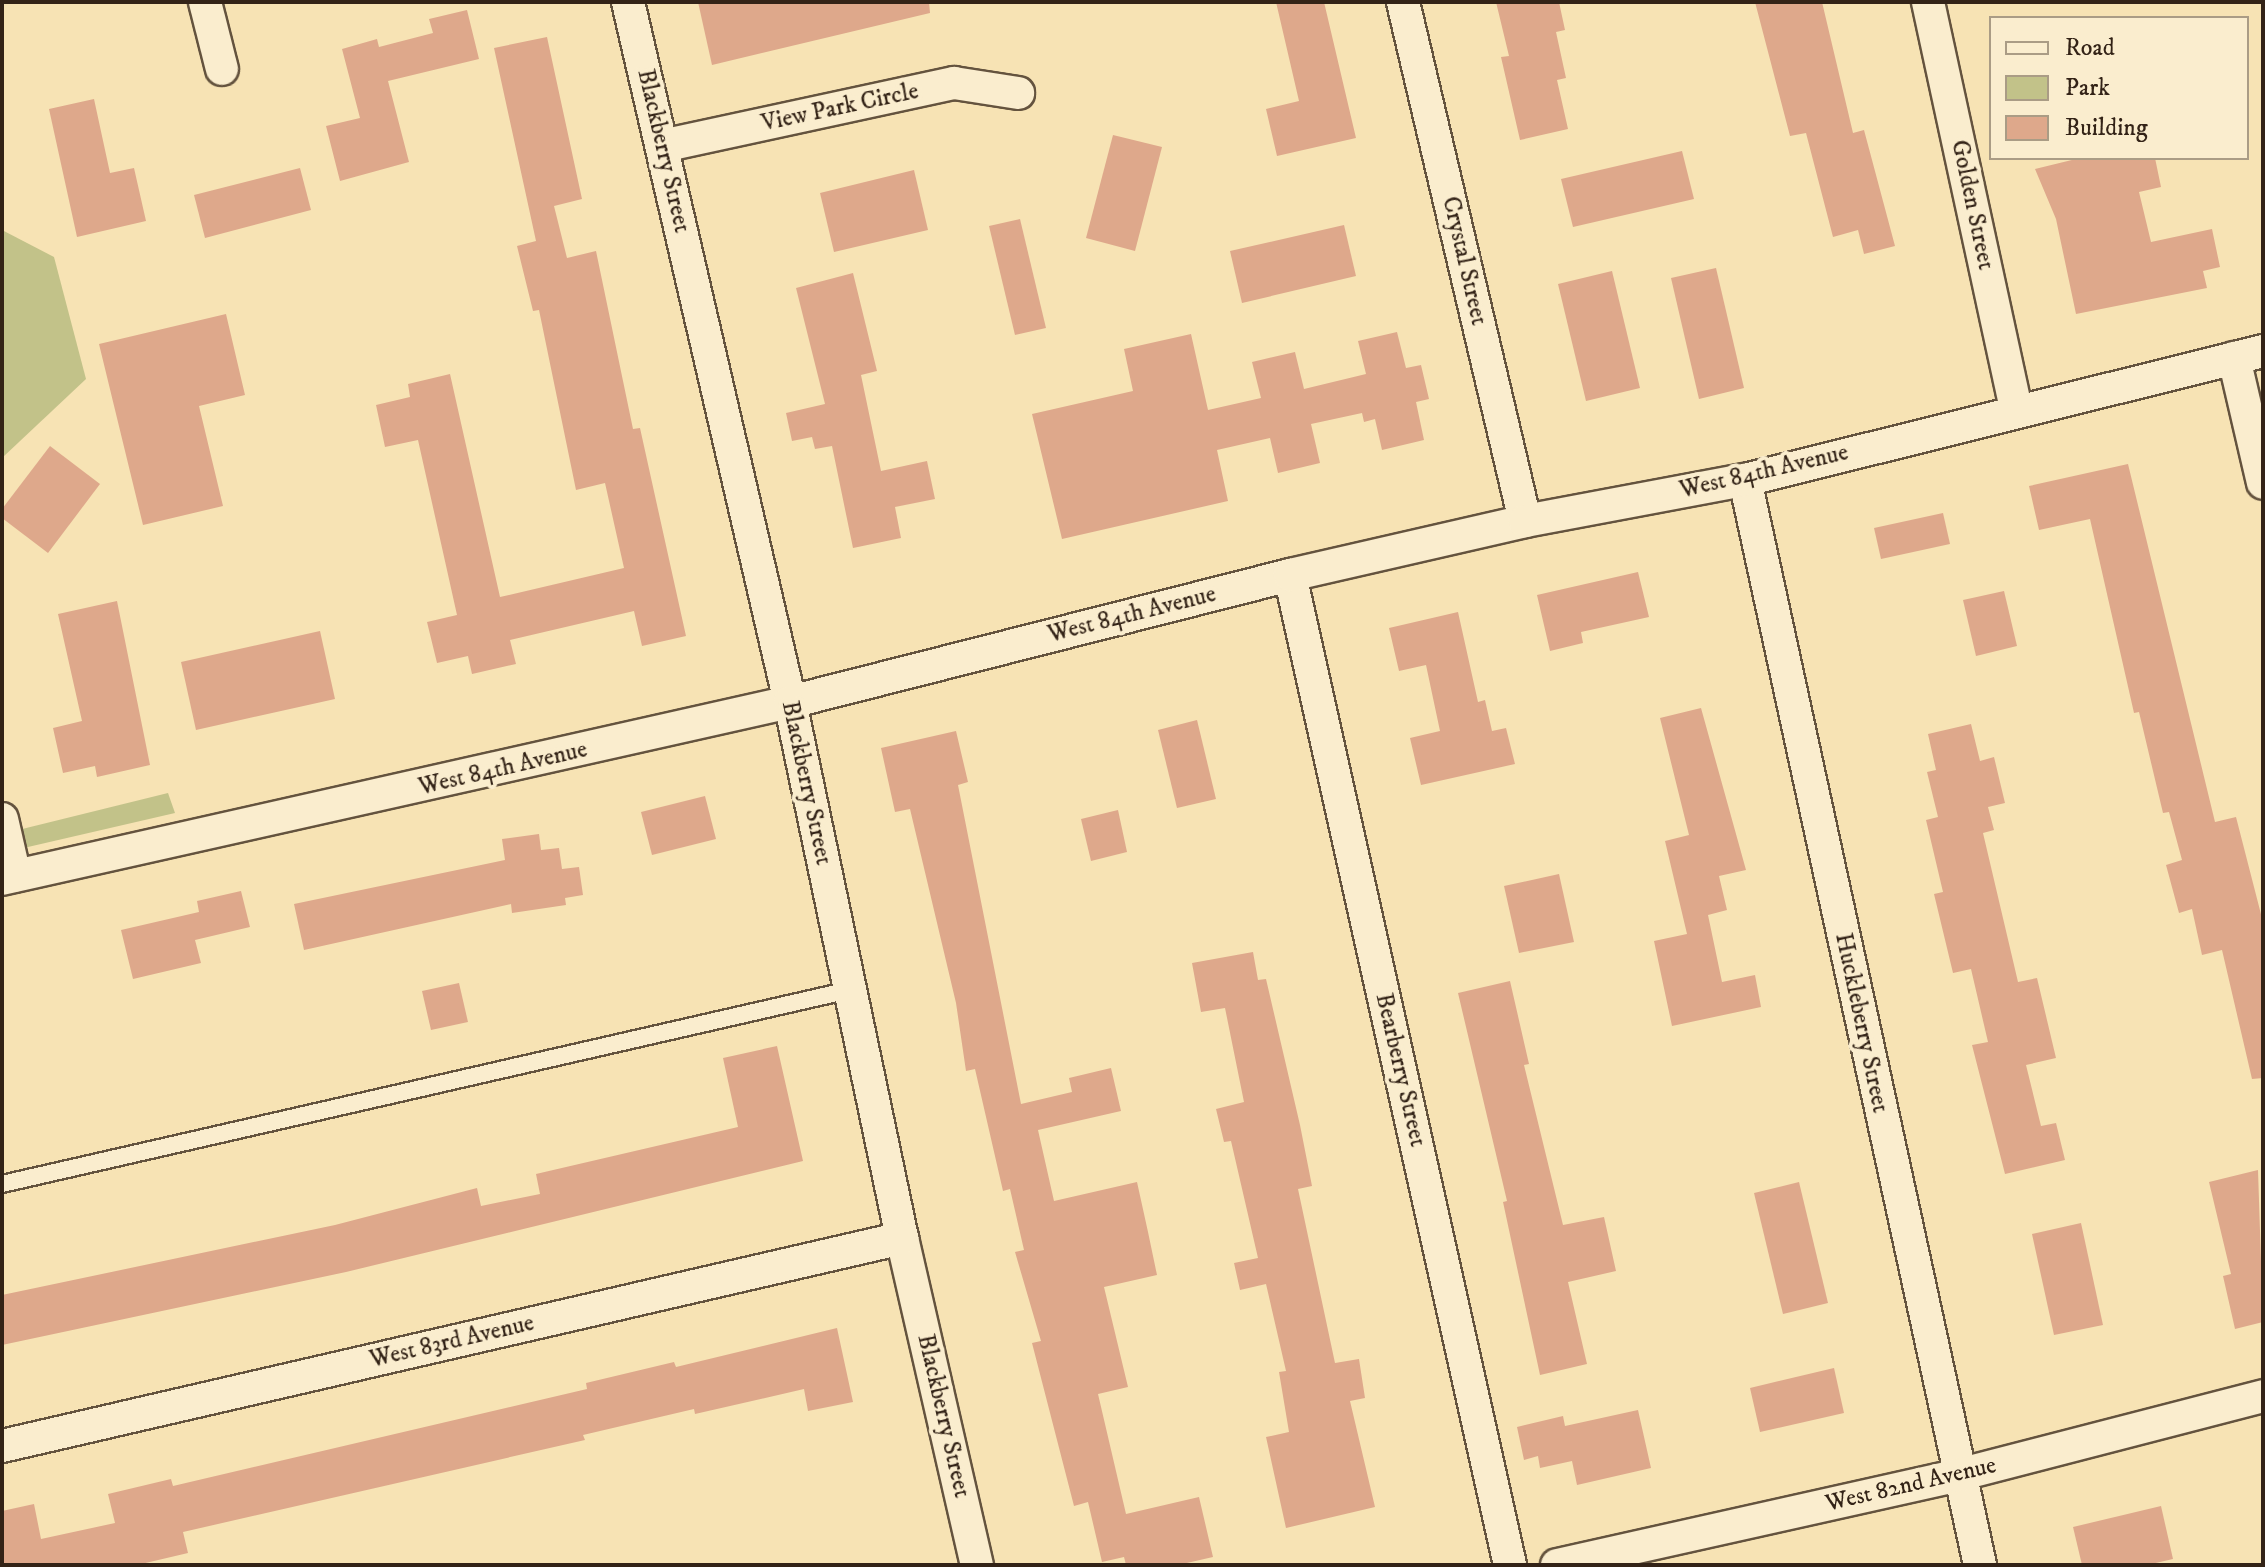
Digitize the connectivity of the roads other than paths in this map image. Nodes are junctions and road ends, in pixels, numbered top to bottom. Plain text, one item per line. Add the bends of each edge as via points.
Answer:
1 (205, 2) edge
2 (628, 2) edge
3 (1403, 2) edge
4 (1928, 2) edge
5 (222, 69) dead end
6 (1018, 93) dead end
7 (662, 146) junction
8 (2248, 355) edge
9 (2016, 409) junction
10 (1745, 480) junction
11 (2263, 483) edge
12 (1525, 521) junction
13 (1290, 575) junction
14 (790, 702) junction
15 (2, 819) edge
16 (9, 877) edge
17 (850, 990) junction
18 (2, 1184) edge
19 (902, 1238) junction
20 (2263, 1396) edge
21 (2, 1446) edge
22 (1958, 1475) junction
23 (977, 1565) edge
24 (1510, 1565) edge
25 (1557, 1565) edge
26 (1980, 1565) edge

1 - 5 street
2 - 7 street, Blackberry Street
3 - 12 street, Crystal Street
4 - 9 street, Golden Street
6 - 7 street, View Park Circle via 954,83
7 - 14 street, Blackberry Street
8 - 9 street, West 84th Avenue
8 - 11 street
9 - 10 street, West 84th Avenue
10 - 12 street, West 84th Avenue
10 - 22 street, Huckleberry Street
12 - 13 street, West 84th Avenue
13 - 14 street, West 84th Avenue
13 - 24 street, Bearberry Street
14 - 16 street, West 84th Avenue
14 - 17 street, Blackberry Street
15 - 16 street
17 - 18 lane
17 - 19 street, Blackberry Street
19 - 21 street, West 83rd Avenue
19 - 23 street, Blackberry Street
20 - 22 street, West 82nd Avenue
22 - 25 street, West 82nd Avenue
22 - 26 street, Huckleberry Street

